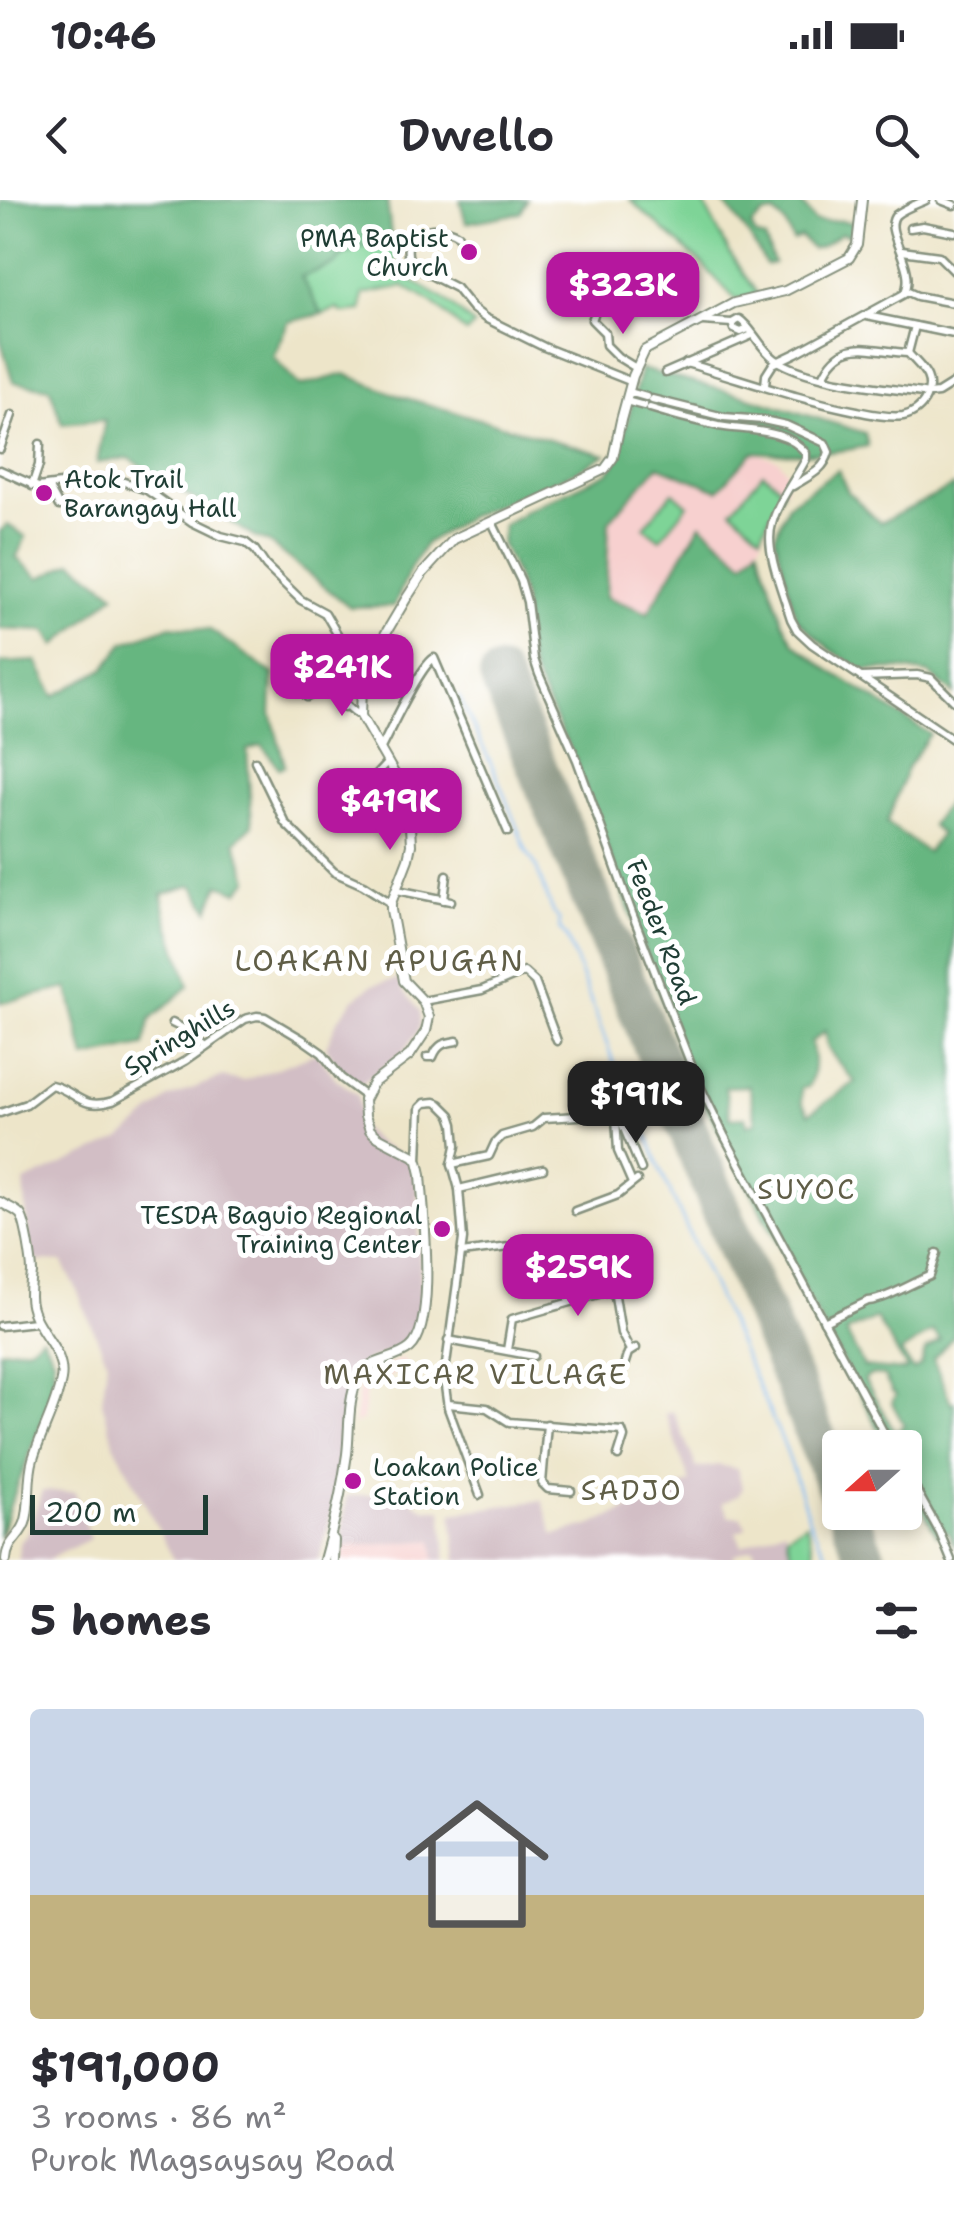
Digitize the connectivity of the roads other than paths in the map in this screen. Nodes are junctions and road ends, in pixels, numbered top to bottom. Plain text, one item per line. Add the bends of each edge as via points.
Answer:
1 (862, 200) edge
2 (926, 200) edge
3 (941, 200) edge
4 (954, 205) edge
5 (910, 228) dead end
6 (954, 232) edge
7 (458, 235) dead end
8 (901, 251) junction
9 (954, 271) edge
10 (906, 291) junction
11 (954, 303) edge
12 (598, 304) dead end
13 (867, 316) junction
14 (699, 321) junction
15 (915, 326) junction
16 (750, 332) junction
17 (954, 334) edge
18 (908, 352) junction
19 (777, 361) junction
20 (686, 363) junction
21 (636, 368) junction
22 (665, 373) dead end
23 (823, 377) junction
24 (632, 382) junction
25 (954, 383) edge
26 (765, 386) junction
27 (928, 394) junction
28 (627, 397) junction
29 (673, 410) junction
30 (12, 414) dead end
31 (40, 444) dead end
32 (0, 449) edge
33 (0, 470) edge
34 (32, 486) junction
35 (48, 486) junction
36 (792, 486) junction
37 (66, 506) dead end
38 (491, 520) junction
39 (860, 678) junction
40 (307, 696) dead end
41 (954, 701) edge
42 (346, 707) junction
43 (361, 716) junction
44 (954, 740) edge
45 (380, 750) junction
46 (255, 761) dead end
47 (388, 762) junction
48 (335, 812) dead end
49 (508, 832) dead end
50 (447, 874) dead end
51 (397, 890) junction
52 (391, 903) junction
53 (461, 984) dead end
54 (453, 994) junction
55 (423, 1001) junction
56 (172, 1023) dead end
57 (557, 1040) dead end
58 (458, 1042) dead end
59 (206, 1046) junction
60 (418, 1057) junction
61 (365, 1096) junction
62 (0, 1113) edge
63 (616, 1115) junction
64 (418, 1161) junction
65 (452, 1164) junction
66 (543, 1169) dead end
67 (642, 1170) dead end
68 (458, 1189) junction
69 (0, 1202) edge
70 (575, 1211) dead end
71 (541, 1243) dead end
72 (461, 1253) junction
73 (937, 1254) dead end
74 (35, 1322) junction
75 (824, 1322) junction
76 (0, 1326) edge
77 (448, 1340) junction
78 (507, 1350) junction
79 (534, 1356) dead end
80 (618, 1381) dead end
81 (448, 1404) junction
82 (547, 1424) junction
83 (882, 1430) edge
84 (618, 1456) dead end
85 (571, 1491) dead end
86 (480, 1495) dead end
87 (922, 1501) edge
88 (335, 1524) junction
89 (6, 1560) edge
90 (324, 1560) edge
91 (333, 1560) edge
92 (952, 1560) edge

1 - 14 main road via 857,244 848,258 786,290 734,303
2 - 8 street via 893,220
3 - 4 street
5 - 6 street
7 - 24 street via 440,228 421,232 407,250 408,260 456,288 485,318
8 - 9 street via 939,256
8 - 10 street
10 - 11 street
10 - 13 street
12 - 21 street via 592,320 606,345
13 - 15 street
13 - 19 street
14 - 16 street via 732,323
14 - 21 main road via 653,344
15 - 17 street
15 - 18 street
16 - 19 street
16 - 20 street
18 - 23 street via 848,349
18 - 27 street via 930,380
19 - 23 street
19 - 26 street
20 - 22 street
20 - 26 street
21 - 24 main road
23 - 27 street
24 - 28 main road
25 - 27 street
26 - 27 street via 882,416 910,414
28 - 29 street
28 - 38 main road via 609,465
29 - 36 street via 800,446 806,458
29 - 36 street via 763,420 825,443 826,464
30 - 32 street
31 - 34 street
33 - 34 street
34 - 35 street
35 - 37 street
35 - 42 street via 124,482 256,550 301,600 322,610 340,637 338,684
36 - 39 street via 769,538 791,618 812,644
38 - 43 main road via 454,539 423,573 368,665
38 - 75 street, Feeder Road via 521,582 539,674 690,1065
39 - 41 street via 916,674 931,678
39 - 44 street
40 - 42 street via 325,688
42 - 43 street
43 - 45 main road
45 - 47 main road
45 - 49 street via 433,658
46 - 52 street via 285,823 334,872
47 - 48 street
47 - 51 main road via 411,819
50 - 51 street via 447,900
51 - 52 main road
52 - 55 main road via 401,973
53 - 54 street
54 - 55 street
54 - 57 street via 524,972 535,982
55 - 60 main road via 429,1019
56 - 59 street
58 - 60 street via 438,1046 433,1057
59 - 61 street, Springhills via 245,1019 266,1017 317,1049
59 - 62 street, Springhills via 106,1104 52,1086
60 - 61 main road via 383,1073
61 - 64 main road via 370,1130
63 - 65 street via 544,1118 502,1136 489,1156
63 - 67 street
63 - 70 street via 618,1151 634,1181 618,1195
64 - 65 street via 420,1108 435,1102 454,1124
64 - 88 main road via 424,1322 412,1346 357,1379
65 - 68 street
66 - 68 street
68 - 72 street
69 - 74 main road via 24,1220
71 - 72 street
72 - 77 street
73 - 75 street via 930,1276
74 - 76 street
74 - 89 main road via 49,1338 62,1375 33,1458 26,1520
75 - 83 street, Feeder Road
77 - 78 street
77 - 81 street
78 - 79 street
78 - 80 street via 512,1319 609,1290 633,1349
81 - 82 street via 487,1408 509,1422
81 - 86 street
82 - 84 street via 622,1431
82 - 85 street via 542,1483
87 - 92 street
88 - 90 main road
88 - 91 main road

